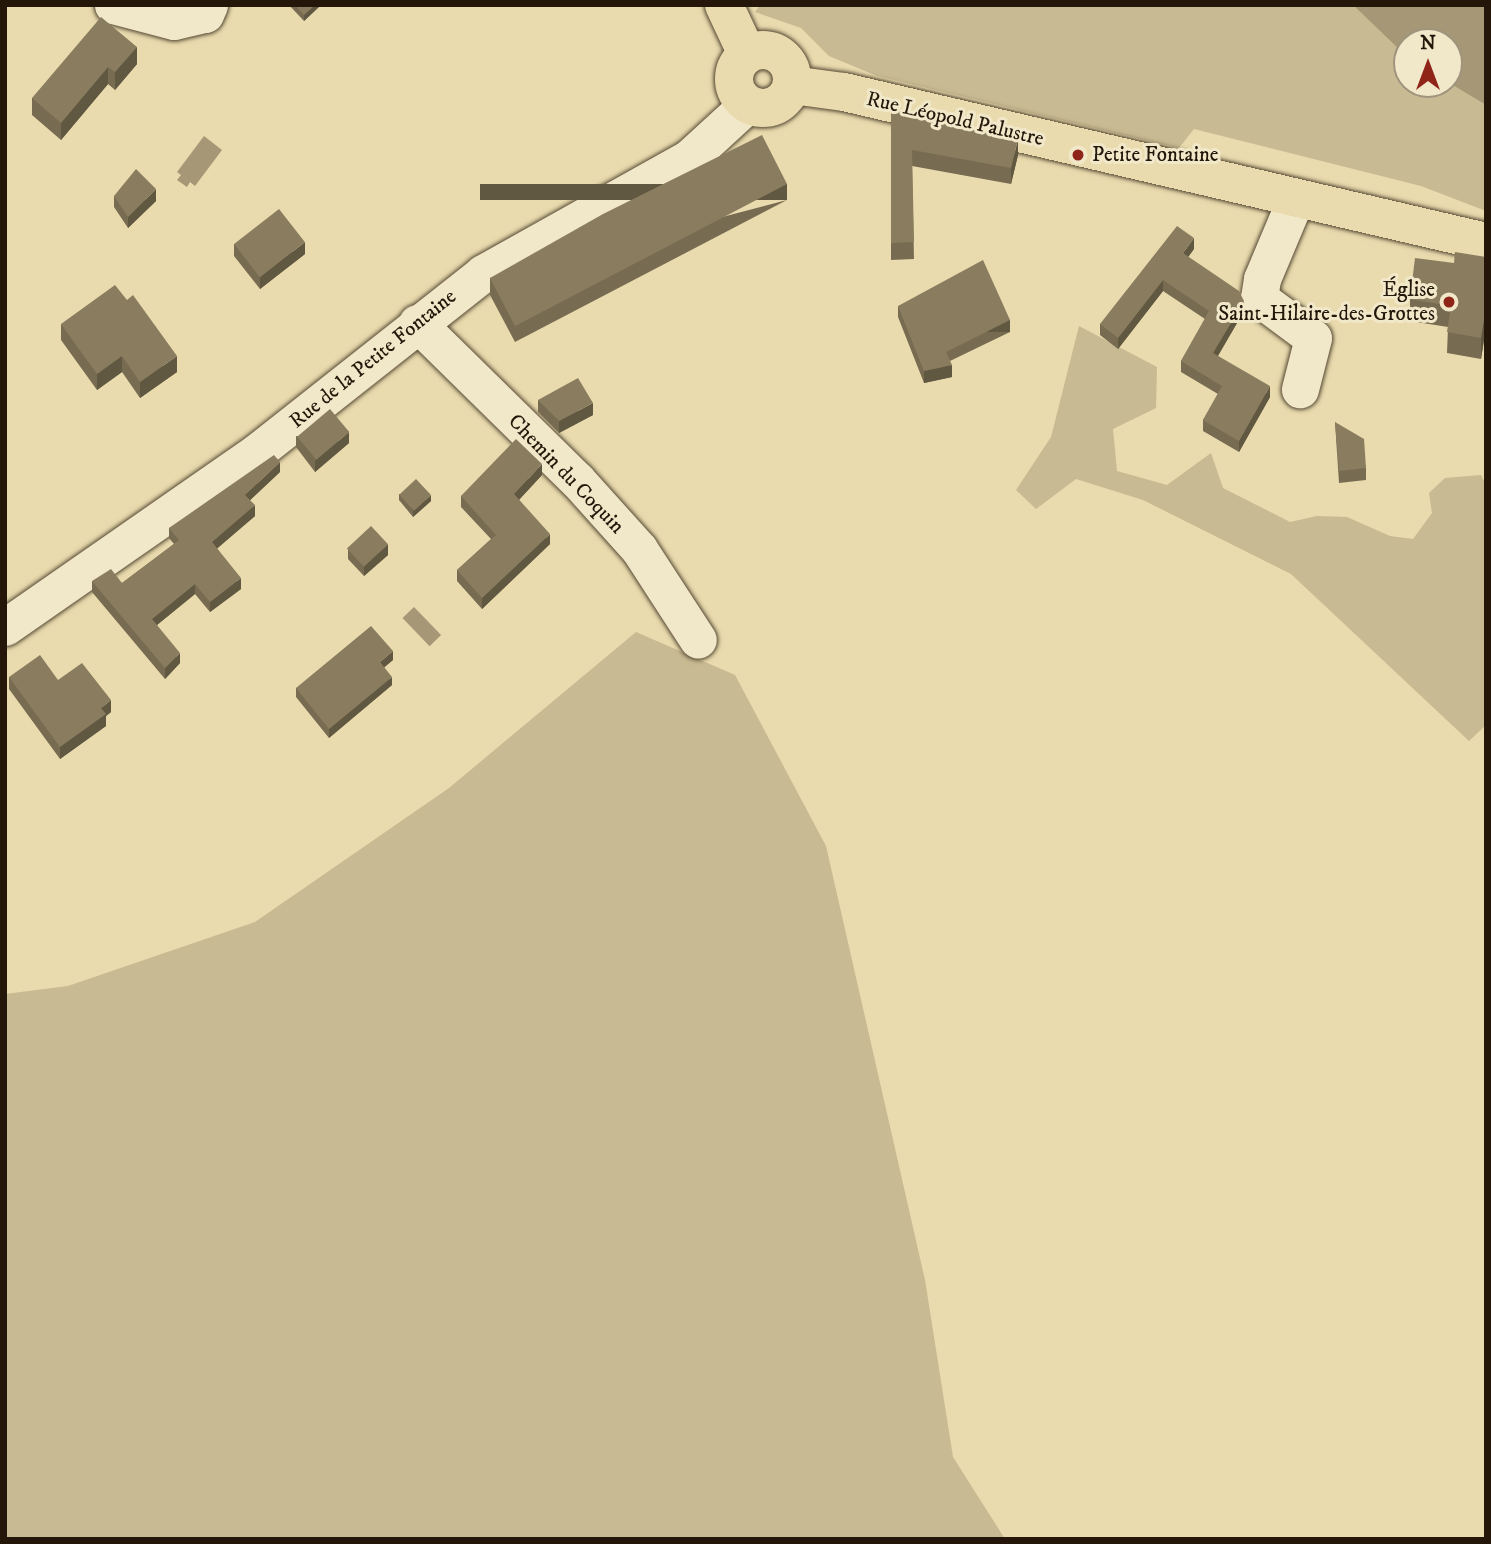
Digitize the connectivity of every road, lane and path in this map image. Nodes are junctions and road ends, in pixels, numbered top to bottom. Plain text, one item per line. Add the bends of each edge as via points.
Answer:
1 (113, 5) edge
2 (208, 5) edge
3 (724, 5) edge
4 (747, 54) junction
5 (792, 85) junction
6 (748, 104) junction
7 (1296, 198) junction
8 (1486, 242) edge
9 (417, 323) junction
10 (1300, 389) dead end
11 (5, 627) edge
12 (698, 640) dead end

1 - 2 street via 174,21 205,14
3 - 4 main road
4 - 5 main road via 776,52 790,65
4 - 6 main road via 734,79 735,89
5 - 6 main road via 775,106
5 - 7 main road, Rue Léopold Palustre via 844,92
6 - 9 street, Rue de la Petite Fontaine via 689,158 483,272
7 - 8 main road, Rue Léopold Palustre
7 - 10 street via 1262,279 1259,298 1313,338
9 - 11 street, Rue de la Petite Fontaine via 258,451
9 - 12 street, Chemin du Coquin via 577,480 639,549

